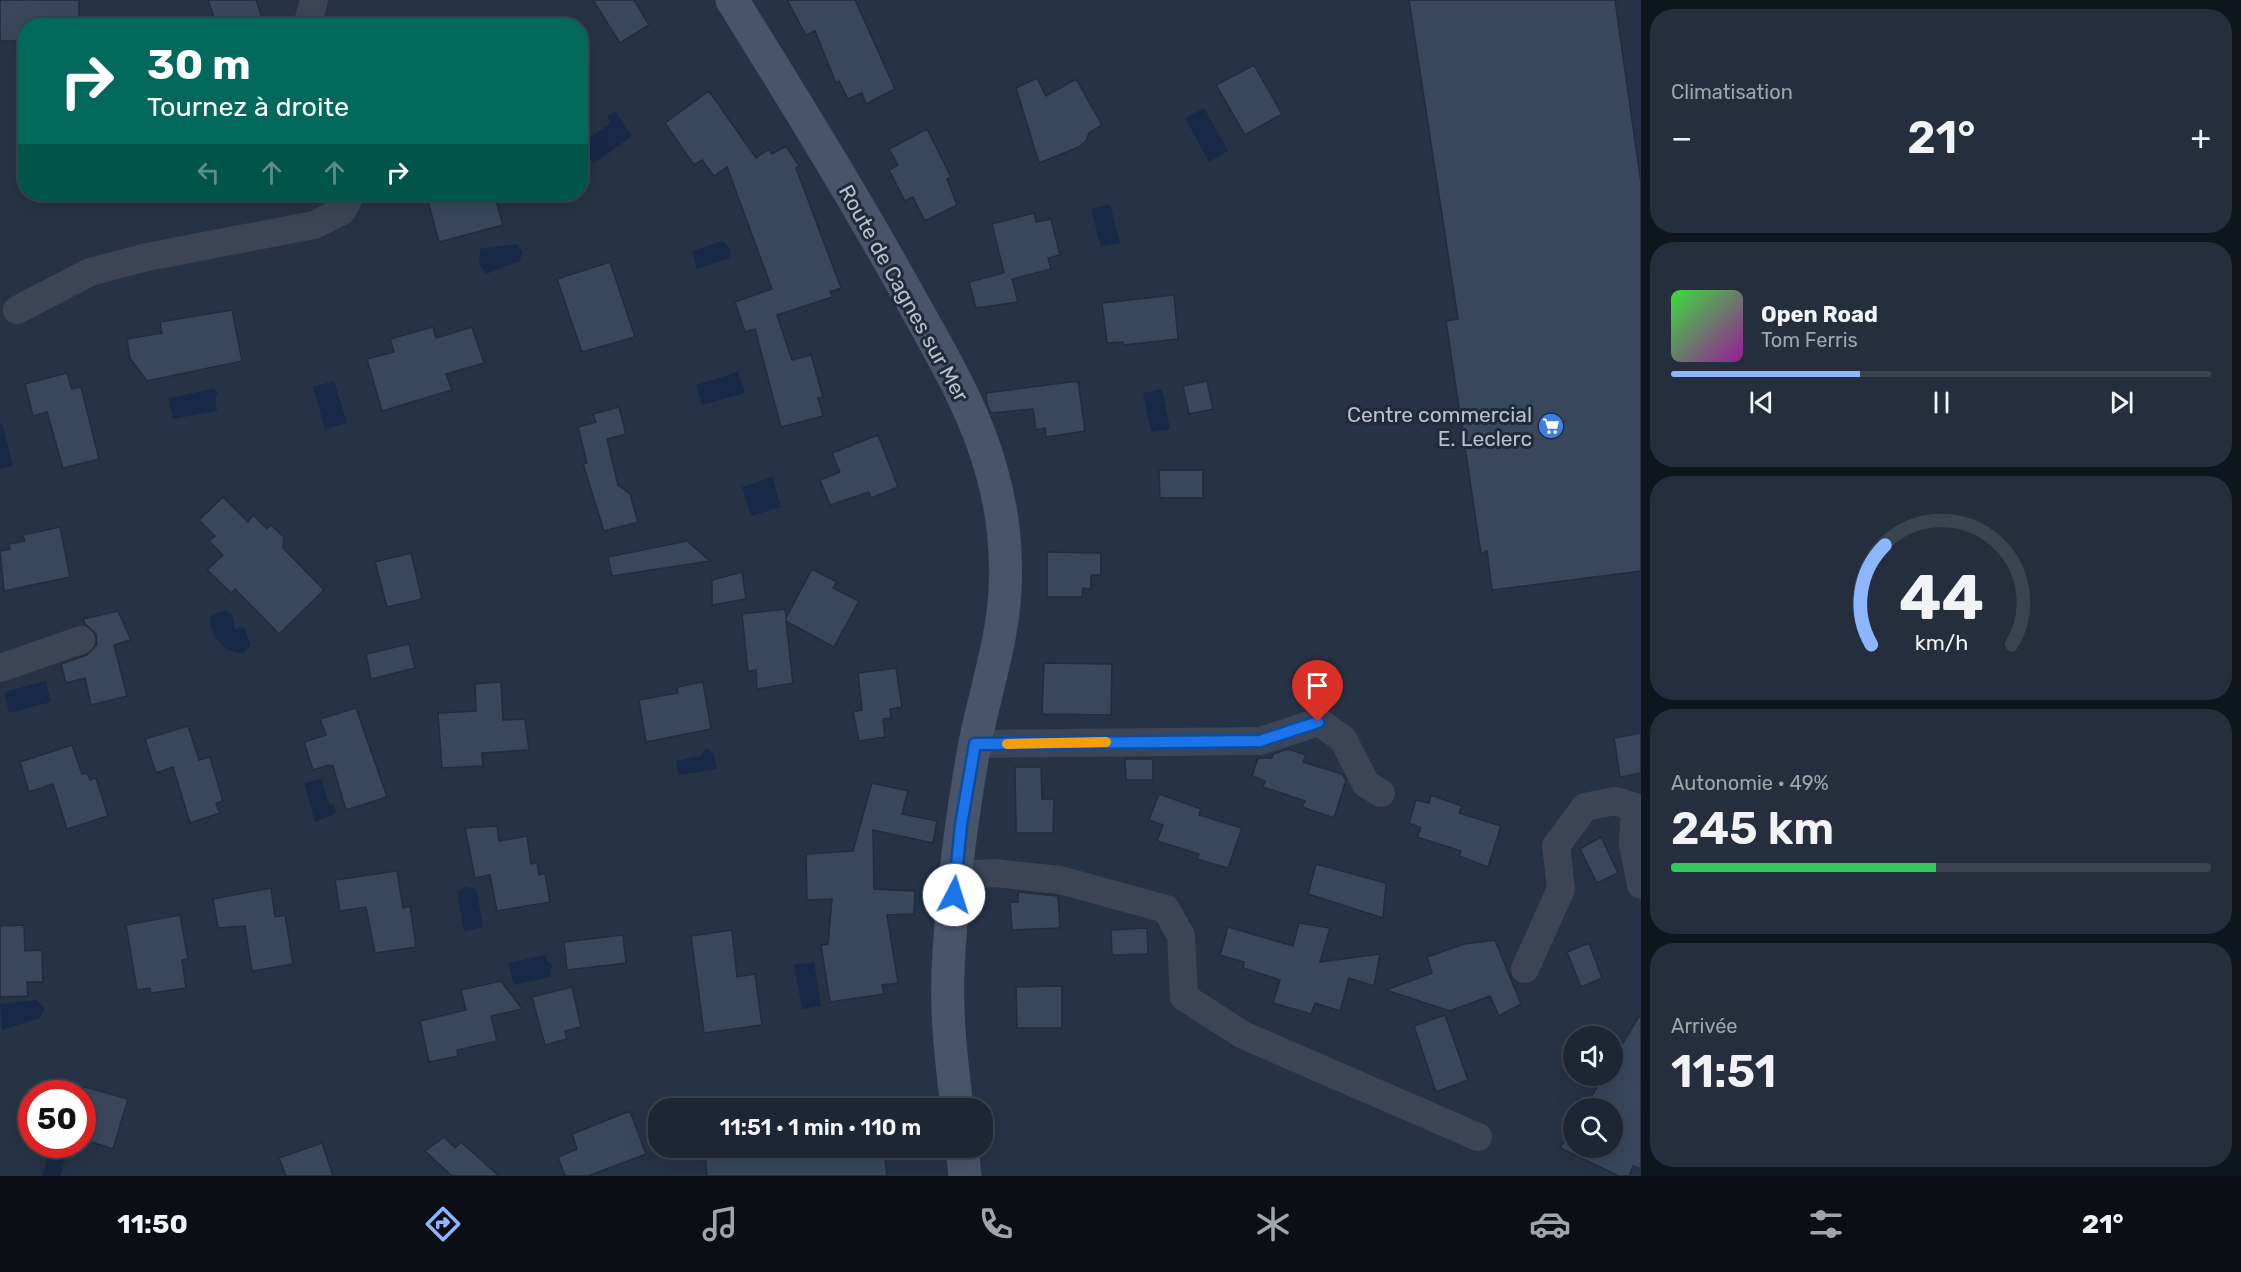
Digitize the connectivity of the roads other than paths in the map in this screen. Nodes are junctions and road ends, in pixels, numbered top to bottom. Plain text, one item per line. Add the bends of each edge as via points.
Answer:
1 (314, 0) edge
2 (732, 0) edge
3 (310, 18) edge
4 (347, 201) edge
5 (17, 310) dead end
6 (81, 640) dead end
7 (0, 668) edge
8 (975, 744) junction
9 (1381, 793) dead end
10 (1638, 802) edge
11 (956, 875) junction
12 (1641, 885) edge
13 (1525, 969) dead end
14 (956, 1098) edge
15 (1478, 1137) dead end
16 (963, 1158) edge
17 (965, 1176) edge

1 - 3 street
2 - 8 main road, Route de Cagnes sur Mer via 884,250 941,353 992,471 1004,530 1005,590 1000,642
4 - 5 street via 342,211 314,225 147,256 90,272
6 - 7 street
8 - 9 street via 1260,741 1318,722 1343,739 1366,784
8 - 11 main road, Route de Cagnes sur Mer
10 - 12 street via 1633,844
10 - 13 street via 1615,801 1585,807 1556,846 1561,889
11 - 14 main road, Route de Cagnes sur Mer via 948,975
11 - 15 street via 995,873 1060,880 1166,909 1182,936 1184,997 1243,1035
16 - 17 main road

